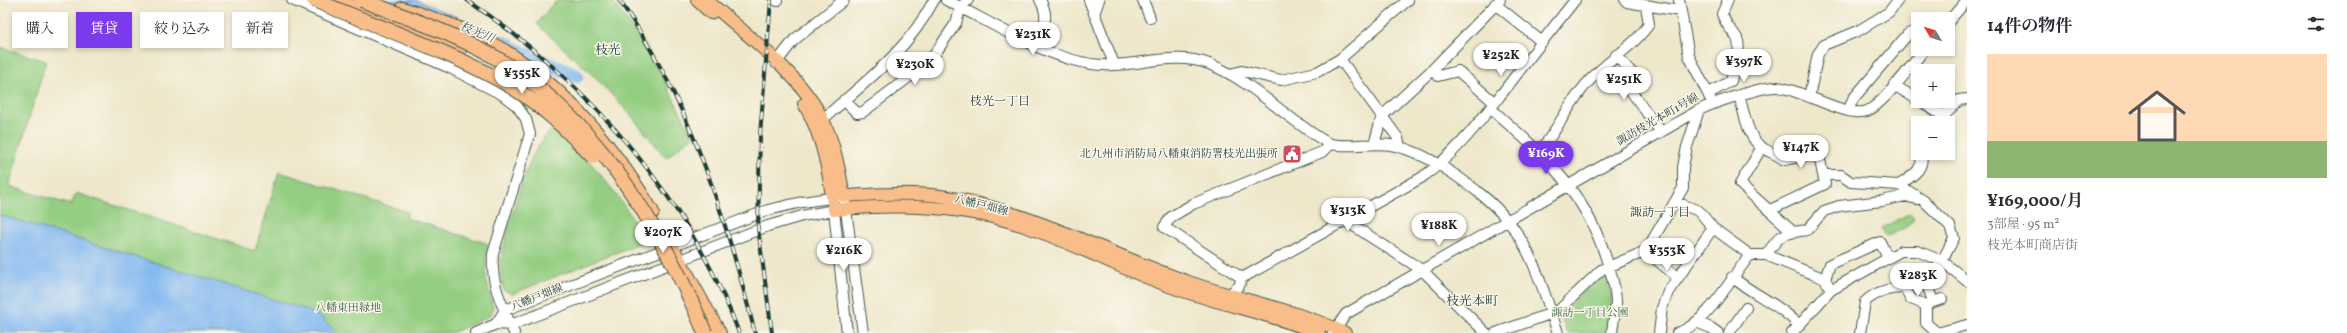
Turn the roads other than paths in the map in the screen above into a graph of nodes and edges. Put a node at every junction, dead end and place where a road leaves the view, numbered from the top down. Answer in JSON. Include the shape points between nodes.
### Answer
{"nodes":[{"id":1,"x":292,"y":0,"type":"edge"},
{"id":2,"x":314,"y":0,"type":"edge"},
{"id":3,"x":330,"y":0,"type":"edge"},
{"id":4,"x":336,"y":0,"type":"edge"},
{"id":5,"x":362,"y":0,"type":"edge"},
{"id":6,"x":373,"y":0,"type":"edge"},
{"id":7,"x":696,"y":0,"type":"edge"},
{"id":8,"x":707,"y":0,"type":"edge"},
{"id":9,"x":844,"y":0,"type":"edge"},
{"id":10,"x":934,"y":0,"type":"edge"},
{"id":11,"x":946,"y":0,"type":"edge"},
{"id":12,"x":968,"y":0,"type":"edge"},
{"id":13,"x":1040,"y":0,"type":"edge"},
{"id":14,"x":1089,"y":0,"type":"edge"},
{"id":15,"x":1099,"y":0,"type":"edge"},
{"id":16,"x":1143,"y":0,"type":"edge"},
{"id":17,"x":1408,"y":0,"type":"edge"},
{"id":18,"x":1575,"y":0,"type":"edge"},
{"id":19,"x":1625,"y":0,"type":"edge"},
{"id":20,"x":1679,"y":0,"type":"edge"},
{"id":21,"x":1728,"y":0,"type":"edge"},
{"id":22,"x":1898,"y":0,"type":"edge"},
{"id":23,"x":1967,"y":0,"type":"edge"},
{"id":24,"x":1497,"y":2,"type":"edge"},
{"id":25,"x":1646,"y":6,"type":"junction"},
{"id":26,"x":960,"y":7,"type":"junction"},
{"id":27,"x":1680,"y":11,"type":"junction"},
{"id":28,"x":323,"y":14,"type":"junction"},
{"id":29,"x":1094,"y":14,"type":"junction"},
{"id":30,"x":1955,"y":14,"type":"edge"},
{"id":31,"x":1150,"y":18,"type":"dead end"},
{"id":32,"x":1911,"y":33,"type":"edge"},
{"id":33,"x":1542,"y":42,"type":"junction"},
{"id":34,"x":1032,"y":44,"type":"junction"},
{"id":35,"x":1616,"y":54,"type":"junction"},
{"id":36,"x":1919,"y":56,"type":"edge"},
{"id":37,"x":1340,"y":59,"type":"junction"},
{"id":38,"x":776,"y":63,"type":"junction"},
{"id":39,"x":1114,"y":64,"type":"junction"},
{"id":40,"x":1432,"y":70,"type":"junction"},
{"id":41,"x":1230,"y":74,"type":"junction"},
{"id":42,"x":1894,"y":85,"type":"junction"},
{"id":43,"x":1709,"y":93,"type":"junction"},
{"id":44,"x":1911,"y":95,"type":"edge"},
{"id":45,"x":1739,"y":96,"type":"junction"},
{"id":46,"x":1809,"y":97,"type":"junction"},
{"id":47,"x":1967,"y":99,"type":"edge"},
{"id":48,"x":844,"y":100,"type":"junction"},
{"id":49,"x":1711,"y":104,"type":"junction"},
{"id":50,"x":1492,"y":106,"type":"junction"},
{"id":51,"x":1928,"y":108,"type":"edge"},
{"id":52,"x":1698,"y":110,"type":"junction"},
{"id":53,"x":1848,"y":110,"type":"junction"},
{"id":54,"x":1382,"y":116,"type":"junction"},
{"id":55,"x":1937,"y":116,"type":"edge"},
{"id":56,"x":1943,"y":116,"type":"edge"},
{"id":57,"x":822,"y":120,"type":"junction"},
{"id":58,"x":1661,"y":132,"type":"junction"},
{"id":59,"x":1330,"y":144,"type":"junction"},
{"id":60,"x":1374,"y":144,"type":"junction"},
{"id":61,"x":1400,"y":147,"type":"junction"},
{"id":62,"x":1762,"y":147,"type":"junction"},
{"id":63,"x":599,"y":150,"type":"junction"},
{"id":64,"x":1540,"y":151,"type":"junction"},
{"id":65,"x":1922,"y":160,"type":"edge"},
{"id":66,"x":1440,"y":165,"type":"junction"},
{"id":67,"x":1823,"y":175,"type":"junction"},
{"id":68,"x":626,"y":182,"type":"junction"},
{"id":69,"x":1899,"y":185,"type":"junction"},
{"id":70,"x":1569,"y":186,"type":"junction"},
{"id":71,"x":844,"y":196,"type":"junction"},
{"id":72,"x":832,"y":197,"type":"junction"},
{"id":73,"x":1924,"y":201,"type":"junction"},
{"id":74,"x":1676,"y":202,"type":"junction"},
{"id":75,"x":846,"y":209,"type":"junction"},
{"id":76,"x":834,"y":210,"type":"junction"},
{"id":77,"x":1770,"y":210,"type":"junction"},
{"id":78,"x":1508,"y":220,"type":"junction"},
{"id":79,"x":1346,"y":221,"type":"junction"},
{"id":80,"x":1713,"y":228,"type":"junction"},
{"id":81,"x":1792,"y":231,"type":"junction"},
{"id":82,"x":667,"y":248,"type":"junction"},
{"id":83,"x":1646,"y":251,"type":"junction"},
{"id":84,"x":1750,"y":255,"type":"junction"},
{"id":85,"x":1766,"y":255,"type":"junction"},
{"id":86,"x":1888,"y":258,"type":"junction"},
{"id":87,"x":674,"y":261,"type":"junction"},
{"id":88,"x":1942,"y":261,"type":"junction"},
{"id":89,"x":1609,"y":266,"type":"junction"},
{"id":90,"x":1422,"y":270,"type":"junction"},
{"id":91,"x":1677,"y":277,"type":"junction"},
{"id":92,"x":1732,"y":277,"type":"junction"},
{"id":93,"x":1242,"y":278,"type":"junction"},
{"id":94,"x":1824,"y":279,"type":"junction"},
{"id":95,"x":1967,"y":281,"type":"edge"},
{"id":96,"x":1831,"y":290,"type":"junction"},
{"id":97,"x":1228,"y":295,"type":"junction"},
{"id":98,"x":1934,"y":302,"type":"junction"},
{"id":99,"x":1746,"y":308,"type":"dead end"},
{"id":100,"x":505,"y":310,"type":"junction"},
{"id":101,"x":1552,"y":314,"type":"junction"},
{"id":102,"x":1696,"y":322,"type":"junction"},
{"id":103,"x":496,"y":324,"type":"junction"},
{"id":104,"x":1967,"y":324,"type":"edge"},
{"id":105,"x":1799,"y":325,"type":"junction"},
{"id":106,"x":513,"y":329,"type":"edge"},
{"id":107,"x":1338,"y":332,"type":"edge"},
{"id":108,"x":476,"y":333,"type":"edge"},
{"id":109,"x":706,"y":333,"type":"edge"},
{"id":110,"x":719,"y":333,"type":"edge"},
{"id":111,"x":847,"y":333,"type":"edge"},
{"id":112,"x":863,"y":333,"type":"edge"},
{"id":113,"x":1319,"y":333,"type":"edge"},
{"id":114,"x":1486,"y":333,"type":"edge"},
{"id":115,"x":1496,"y":333,"type":"edge"},
{"id":116,"x":1558,"y":333,"type":"edge"},
{"id":117,"x":1612,"y":333,"type":"edge"},
{"id":118,"x":1659,"y":333,"type":"edge"},
{"id":119,"x":1678,"y":333,"type":"edge"},
{"id":120,"x":1718,"y":333,"type":"edge"},
{"id":121,"x":1729,"y":333,"type":"edge"},
{"id":122,"x":1792,"y":333,"type":"edge"},
{"id":123,"x":1860,"y":333,"type":"edge"},
{"id":124,"x":1937,"y":333,"type":"edge"}],
"edges":[{"from":1,"to":28,"type":"street"},
{"from":2,"to":68,"type":"highway","bridge":true,"via":[[455,58],[513,88],[561,124]]},
{"from":3,"to":28,"type":"street"},
{"from":4,"to":63,"type":"highway","bridge":true,"via":[[459,50],[515,78],[557,109]]},
{"from":5,"to":63,"type":"highway","bridge":true,"via":[[463,41],[503,62],[556,104]]},
{"from":6,"to":68,"type":"highway","via":[[441,22],[517,59],[565,98],[586,121]]},
{"from":7,"to":72,"type":"main road","via":[[790,86],[802,101],[820,138]]},
{"from":8,"to":38,"type":"main road"},
{"from":9,"to":38,"type":"street","via":[[794,40]]},
{"from":10,"to":48,"type":"street","via":[[923,21],[880,71]]},
{"from":11,"to":26,"type":"street"},
{"from":12,"to":26,"type":"street"},
{"from":13,"to":34,"type":"street","via":[[1047,15],[1044,26]]},
{"from":14,"to":29,"type":"street"},
{"from":15,"to":29,"type":"street"},
{"from":16,"to":31,"type":"street"},
{"from":17,"to":37,"type":"street"},
{"from":18,"to":33,"type":"street"},
{"from":19,"to":25,"type":"street"},
{"from":20,"to":27,"type":"street"},
{"from":21,"to":43,"type":"street","via":[[1722,14],[1727,28],[1736,35],[1741,45],[1731,80]]},
{"from":22,"to":46,"type":"street","via":[[1889,12],[1858,31],[1824,45],[1818,54]]},
{"from":23,"to":30,"type":"street"},
{"from":24,"to":33,"type":"street"},
{"from":24,"to":40,"type":"street"},
{"from":25,"to":27,"type":"street"},
{"from":25,"to":35,"type":"street","via":[[1649,24],[1641,37]]},
{"from":26,"to":34,"type":"street"},
{"from":26,"to":48,"type":"street","via":[[956,23],[930,61],[863,112],[857,113]]},
{"from":27,"to":43,"type":"street","via":[[1689,56]]},
{"from":28,"to":100,"type":"street","via":[[450,68],[503,95],[518,106],[526,119],[530,134],[493,254],[494,287]]},
{"from":29,"to":39,"type":"street"},
{"from":32,"to":53,"type":"street","via":[[1853,99]]},
{"from":33,"to":50,"type":"street"},
{"from":34,"to":39,"type":"street","via":[[1076,60],[1102,65]]},
{"from":35,"to":58,"type":"street","via":[[1633,74],[1628,87]]},
{"from":35,"to":64,"type":"street","via":[[1573,100],[1554,134]]},
{"from":36,"to":42,"type":"street","name":"諏訪枝光本町1号線"},
{"from":37,"to":41,"type":"street","via":[[1307,76],[1281,80],[1242,71]]},
{"from":37,"to":54,"type":"street"},
{"from":38,"to":57,"type":"main road","via":[[802,88]]},
{"from":39,"to":41,"type":"street","via":[[1188,58],[1210,64]]},
{"from":40,"to":50,"type":"street","via":[[1438,76],[1458,71]]},
{"from":40,"to":54,"type":"street"},
{"from":41,"to":59,"type":"street"},
{"from":42,"to":44,"type":"street"},
{"from":42,"to":53,"type":"street","name":"諏訪枝光本町1号線","via":[[1878,106],[1866,112]]},
{"from":43,"to":49,"type":"street"},
{"from":45,"to":46,"type":"street","name":"諏訪枝光本町1号線","via":[[1775,87]]},
{"from":45,"to":49,"type":"street","name":"諏訪枝光本町1号線"},
{"from":45,"to":62,"type":"street","via":[[1755,140]]},
{"from":46,"to":53,"type":"street","name":"諏訪枝光本町1号線"},
{"from":47,"to":56,"type":"street","via":[[1960,100]]},
{"from":48,"to":57,"type":"street"},
{"from":49,"to":52,"type":"street","name":"諏訪枝光本町1号線"},
{"from":50,"to":64,"type":"street"},
{"from":50,"to":66,"type":"street","via":[[1458,148]]},
{"from":51,"to":55,"type":"street"},
{"from":52,"to":58,"type":"street","name":"諏訪枝光本町1号線"},
{"from":52,"to":74,"type":"street","via":[[1686,147],[1683,188]]},
{"from":54,"to":60,"type":"street"},
{"from":54,"to":61,"type":"street","via":[[1398,138]]},
{"from":57,"to":71,"type":"main road","via":[[833,146]]},
{"from":58,"to":70,"type":"street","name":"諏訪枝光本町1号線"},
{"from":59,"to":60,"type":"street"},
{"from":59,"to":93,"type":"street","via":[[1322,152],[1193,204],[1171,217],[1164,227]]},
{"from":60,"to":61,"type":"street"},
{"from":61,"to":66,"type":"street"},
{"from":62,"to":67,"type":"street","via":[[1784,160],[1819,155]]},
{"from":62,"to":77,"type":"street","via":[[1740,184]]},
{"from":63,"to":109,"type":"highway","bridge":true,"via":[[654,226]]},
{"from":64,"to":70,"type":"street"},
{"from":65,"to":69,"type":"street","via":[[1918,172]]},
{"from":66,"to":78,"type":"street","via":[[1473,188]]},
{"from":66,"to":79,"type":"street"},
{"from":67,"to":69,"type":"street","via":[[1841,175],[1852,182]]},
{"from":67,"to":77,"type":"street","via":[[1825,184]]},
{"from":68,"to":82,"type":"highway","via":[[636,206]]},
{"from":69,"to":73,"type":"street"},
{"from":70,"to":78,"type":"street","name":"諏訪枝光本町1号線"},
{"from":70,"to":89,"type":"street","via":[[1599,234]]},
{"from":71,"to":72,"type":"street","name":"八幡戸畑線"},
{"from":71,"to":75,"type":"street"},
{"from":71,"to":97,"type":"main road","name":"八幡戸畑線","via":[[930,196],[994,208],[1037,221],[1158,271]]},
{"from":72,"to":76,"type":"main road"},
{"from":72,"to":82,"type":"street","name":"八幡戸畑線","via":[[768,210]]},
{"from":73,"to":81,"type":"street","via":[[1904,196],[1839,206],[1824,211],[1807,230]]},
{"from":73,"to":88,"type":"street","via":[[1950,226],[1954,238]]},
{"from":74,"to":80,"type":"street","via":[[1699,211]]},
{"from":74,"to":83,"type":"street"},
{"from":75,"to":76,"type":"main road","name":"八幡戸畑線"},
{"from":75,"to":112,"type":"street"},
{"from":75,"to":113,"type":"main road","name":"八幡戸畑線","via":[[905,206],[992,216],[1043,233],[1170,287]]},
{"from":76,"to":87,"type":"street","name":"八幡戸畑線","via":[[779,222]]},
{"from":76,"to":111,"type":"street"},
{"from":77,"to":81,"type":"street"},
{"from":78,"to":90,"type":"street","name":"諏訪枝光本町1号線"},
{"from":78,"to":101,"type":"street","via":[[1531,261]]},
{"from":79,"to":90,"type":"street"},
{"from":79,"to":93,"type":"street"},
{"from":80,"to":84,"type":"street"},
{"from":80,"to":91,"type":"street"},
{"from":81,"to":85,"type":"street","via":[[1779,236]]},
{"from":82,"to":87,"type":"highway"},
{"from":82,"to":100,"type":"street","name":"八幡戸畑線"},
{"from":83,"to":89,"type":"street"},
{"from":83,"to":91,"type":"street"},
{"from":84,"to":85,"type":"street"},
{"from":84,"to":92,"type":"street"},
{"from":85,"to":94,"type":"street"},
{"from":86,"to":88,"type":"street","via":[[1901,251],[1911,250]]},
{"from":86,"to":94,"type":"street","via":[[1880,242],[1830,264]]},
{"from":86,"to":96,"type":"street"},
{"from":87,"to":106,"type":"street","name":"八幡戸畑線"},
{"from":87,"to":109,"type":"highway"},
{"from":87,"to":110,"type":"highway"},
{"from":88,"to":95,"type":"street"},
{"from":88,"to":98,"type":"street","via":[[1926,281]]},
{"from":89,"to":101,"type":"street"},
{"from":89,"to":117,"type":"street","via":[[1616,302]]},
{"from":90,"to":107,"type":"street","name":"諏訪枝光本町1号線","via":[[1346,314]]},
{"from":90,"to":114,"type":"street"},
{"from":91,"to":118,"type":"street","via":[[1662,308]]},
{"from":92,"to":102,"type":"street","via":[[1710,308]]},
{"from":92,"to":105,"type":"street","via":[[1750,292],[1785,311]]},
{"from":93,"to":97,"type":"street","via":[[1239,286]]},
{"from":94,"to":96,"type":"street"},
{"from":96,"to":105,"type":"street"},
{"from":97,"to":107,"type":"main road","name":"八幡戸畑線"},
{"from":98,"to":123,"type":"street","via":[[1911,299],[1905,288],[1892,288],[1880,292],[1865,302]]},
{"from":98,"to":124,"type":"street","via":[[1926,323]]},
{"from":99,"to":121,"type":"street"},
{"from":100,"to":103,"type":"street","name":"八幡戸畑線"},
{"from":100,"to":106,"type":"street"},
{"from":101,"to":115,"type":"street"},
{"from":101,"to":116,"type":"street"},
{"from":102,"to":119,"type":"street"},
{"from":102,"to":120,"type":"street"},
{"from":103,"to":106,"type":"street","name":"八幡戸畑線"},
{"from":103,"to":108,"type":"street"},
{"from":104,"to":124,"type":"street"},
{"from":105,"to":122,"type":"street"}]}
